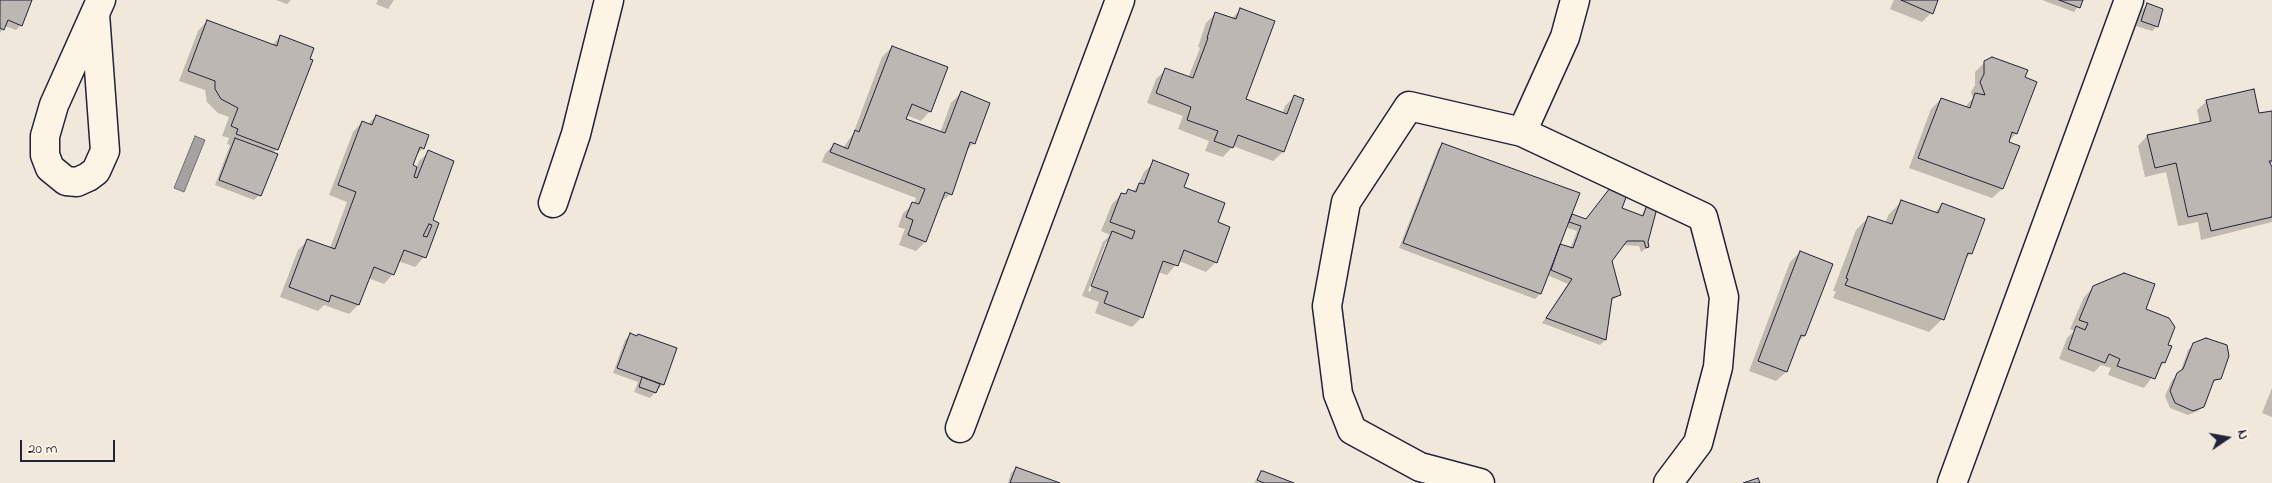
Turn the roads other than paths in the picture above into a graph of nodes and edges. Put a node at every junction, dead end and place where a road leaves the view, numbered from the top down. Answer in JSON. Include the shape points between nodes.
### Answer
{"nodes":[{"id":1,"x":609,"y":0,"type":"edge"},
{"id":2,"x":1120,"y":0,"type":"edge"},
{"id":3,"x":1575,"y":0,"type":"edge"},
{"id":4,"x":2129,"y":0,"type":"edge"},
{"id":5,"x":98,"y":7,"type":"edge"},
{"id":6,"x":1522,"y":132,"type":"junction"},
{"id":7,"x":553,"y":202,"type":"dead end"},
{"id":8,"x":960,"y":428,"type":"dead end"},
{"id":9,"x":1480,"y":483,"type":"edge"},
{"id":10,"x":1668,"y":483,"type":"edge"},
{"id":11,"x":1952,"y":483,"type":"edge"}],
"edges":[{"from":1,"to":7,"type":"street","via":[[576,134]]},
{"from":2,"to":8,"type":"street"},
{"from":3,"to":6,"type":"street","via":[[1565,37]]},
{"from":4,"to":11,"type":"street"},
{"from":5,"to":5,"type":"street","via":[[105,151],[96,171],[77,182],[66,182],[50,168],[45,155],[45,136],[54,104]]},
{"from":6,"to":9,"type":"street","via":[[1410,106],[1346,202],[1328,306],[1338,394],[1352,430],[1420,467]]},
{"from":6,"to":10,"type":"street","via":[[1703,218],[1724,296],[1718,367],[1698,443]]}]}
